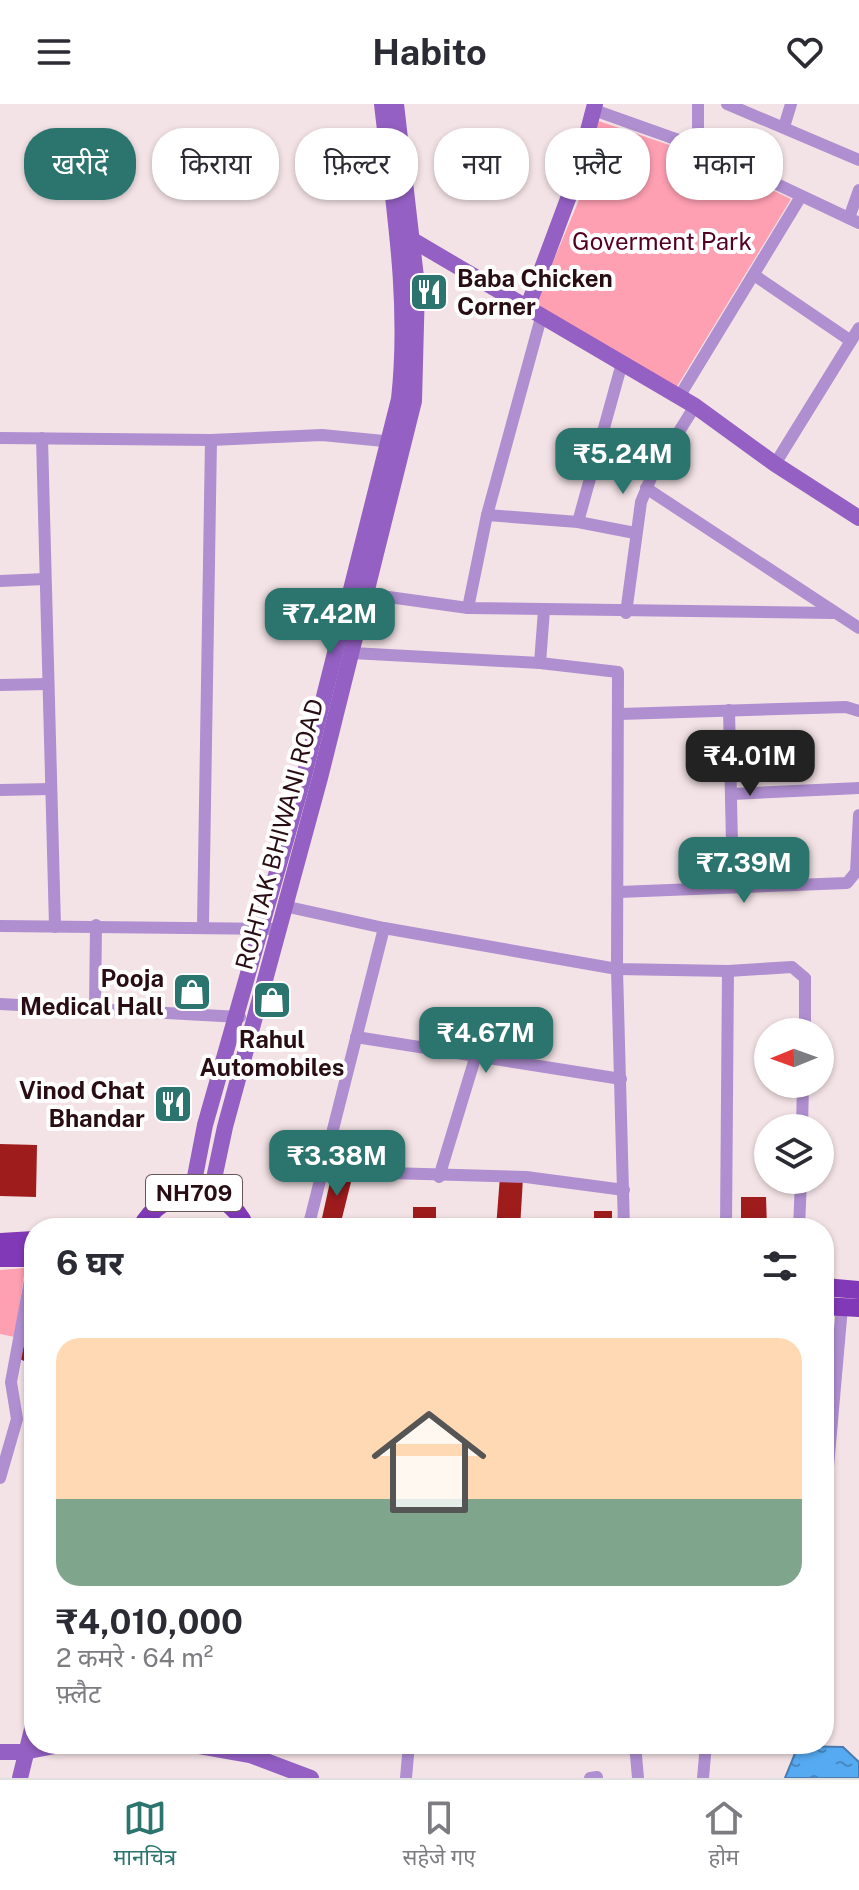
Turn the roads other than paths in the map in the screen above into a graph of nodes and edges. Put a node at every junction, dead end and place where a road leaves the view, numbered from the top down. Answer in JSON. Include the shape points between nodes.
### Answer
{"nodes":[{"id":1,"x":382,"y":104,"type":"edge"},
{"id":2,"x":396,"y":104,"type":"edge"},
{"id":3,"x":698,"y":104,"type":"edge"},
{"id":4,"x":727,"y":104,"type":"edge"},
{"id":5,"x":791,"y":104,"type":"edge"},
{"id":6,"x":594,"y":107,"type":"edge"},
{"id":7,"x":784,"y":127,"type":"junction"},
{"id":8,"x":698,"y":128,"type":"edge"},
{"id":9,"x":666,"y":135,"type":"edge"},
{"id":10,"x":859,"y":160,"type":"edge"},
{"id":11,"x":783,"y":190,"type":"edge"},
{"id":12,"x":859,"y":190,"type":"edge"},
{"id":13,"x":800,"y":198,"type":"junction"},
{"id":14,"x":854,"y":220,"type":"edge"},
{"id":15,"x":406,"y":238,"type":"junction"},
{"id":16,"x":754,"y":275,"type":"junction"},
{"id":17,"x":535,"y":310,"type":"junction"},
{"id":18,"x":859,"y":328,"type":"edge"},
{"id":19,"x":851,"y":341,"type":"junction"},
{"id":20,"x":622,"y":363,"type":"junction"},
{"id":21,"x":679,"y":397,"type":"junction"},
{"id":22,"x":695,"y":406,"type":"junction"},
{"id":23,"x":0,"y":438,"type":"edge"},
{"id":24,"x":42,"y":438,"type":"junction"},
{"id":25,"x":211,"y":440,"type":"junction"},
{"id":26,"x":397,"y":443,"type":"junction"},
{"id":27,"x":775,"y":464,"type":"junction"},
{"id":28,"x":646,"y":488,"type":"junction"},
{"id":29,"x":857,"y":512,"type":"edge"},
{"id":30,"x":487,"y":515,"type":"junction"},
{"id":31,"x":578,"y":522,"type":"junction"},
{"id":32,"x":635,"y":533,"type":"junction"},
{"id":33,"x":45,"y":579,"type":"junction"},
{"id":34,"x":0,"y":581,"type":"edge"},
{"id":35,"x":367,"y":594,"type":"junction"},
{"id":36,"x":468,"y":608,"type":"junction"},
{"id":37,"x":544,"y":610,"type":"junction"},
{"id":38,"x":626,"y":613,"type":"junction"},
{"id":39,"x":833,"y":613,"type":"junction"},
{"id":40,"x":859,"y":628,"type":"edge"},
{"id":41,"x":352,"y":653,"type":"junction"},
{"id":42,"x":540,"y":663,"type":"junction"},
{"id":43,"x":47,"y":684,"type":"junction"},
{"id":44,"x":0,"y":685,"type":"edge"},
{"id":45,"x":729,"y":710,"type":"junction"},
{"id":46,"x":859,"y":711,"type":"edge"},
{"id":47,"x":620,"y":714,"type":"junction"},
{"id":48,"x":859,"y":788,"type":"edge"},
{"id":49,"x":51,"y":789,"type":"junction"},
{"id":50,"x":0,"y":790,"type":"edge"},
{"id":51,"x":732,"y":794,"type":"junction"},
{"id":52,"x":859,"y":815,"type":"edge"},
{"id":53,"x":733,"y":887,"type":"junction"},
{"id":54,"x":619,"y":892,"type":"junction"},
{"id":55,"x":284,"y":906,"type":"junction"},
{"id":56,"x":96,"y":925,"type":"junction"},
{"id":57,"x":203,"y":925,"type":"junction"},
{"id":58,"x":0,"y":926,"type":"edge"},
{"id":59,"x":55,"y":927,"type":"junction"},
{"id":60,"x":270,"y":928,"type":"junction"},
{"id":61,"x":384,"y":928,"type":"junction"},
{"id":62,"x":617,"y":969,"type":"junction"},
{"id":63,"x":728,"y":971,"type":"junction"},
{"id":64,"x":0,"y":1004,"type":"edge"},
{"id":65,"x":95,"y":1008,"type":"junction"},
{"id":66,"x":237,"y":1017,"type":"junction"},
{"id":67,"x":255,"y":1018,"type":"junction"},
{"id":68,"x":805,"y":1018,"type":"edge"},
{"id":69,"x":356,"y":1037,"type":"junction"},
{"id":70,"x":476,"y":1055,"type":"junction"},
{"id":71,"x":621,"y":1079,"type":"junction"},
{"id":72,"x":320,"y":1171,"type":"junction"},
{"id":73,"x":439,"y":1177,"type":"junction"},
{"id":74,"x":624,"y":1190,"type":"junction"},
{"id":75,"x":192,"y":1192,"type":"junction"},
{"id":76,"x":800,"y":1194,"type":"edge"},
{"id":77,"x":215,"y":1197,"type":"junction"},
{"id":78,"x":147,"y":1218,"type":"edge"},
{"id":79,"x":241,"y":1218,"type":"edge"},
{"id":80,"x":310,"y":1218,"type":"edge"},
{"id":81,"x":624,"y":1218,"type":"edge"},
{"id":82,"x":726,"y":1218,"type":"edge"},
{"id":83,"x":799,"y":1218,"type":"edge"},
{"id":84,"x":24,"y":1241,"type":"edge"},
{"id":85,"x":0,"y":1242,"type":"edge"},
{"id":86,"x":0,"y":1258,"type":"edge"},
{"id":87,"x":24,"y":1258,"type":"edge"},
{"id":88,"x":834,"y":1288,"type":"edge"},
{"id":89,"x":859,"y":1290,"type":"edge"},
{"id":90,"x":842,"y":1307,"type":"edge"},
{"id":91,"x":24,"y":1312,"type":"edge"},
{"id":92,"x":834,"y":1367,"type":"edge"},
{"id":93,"x":0,"y":1478,"type":"edge"},
{"id":94,"x":0,"y":1752,"type":"edge"},
{"id":95,"x":24,"y":1752,"type":"joint"},
{"id":96,"x":244,"y":1754,"type":"edge"},
{"id":97,"x":408,"y":1754,"type":"edge"},
{"id":98,"x":636,"y":1754,"type":"edge"},
{"id":99,"x":705,"y":1754,"type":"edge"},
{"id":100,"x":597,"y":1777,"type":"edge"},
{"id":101,"x":20,"y":1778,"type":"edge"},
{"id":102,"x":311,"y":1778,"type":"edge"},
{"id":103,"x":406,"y":1778,"type":"edge"},
{"id":104,"x":590,"y":1778,"type":"edge"},
{"id":105,"x":638,"y":1778,"type":"edge"},
{"id":106,"x":703,"y":1778,"type":"edge"}],
"edges":[{"from":1,"to":15,"type":"main road"},
{"from":2,"to":15,"type":"main road"},
{"from":3,"to":8,"type":"street"},
{"from":4,"to":7,"type":"street"},
{"from":5,"to":7,"type":"street"},
{"from":6,"to":9,"type":"street"},
{"from":6,"to":17,"type":"main road"},
{"from":7,"to":10,"type":"street"},
{"from":11,"to":13,"type":"street"},
{"from":12,"to":14,"type":"street"},
{"from":13,"to":14,"type":"street"},
{"from":13,"to":16,"type":"street"},
{"from":15,"to":17,"type":"main road"},
{"from":15,"to":26,"type":"main road"},
{"from":16,"to":19,"type":"street"},
{"from":16,"to":21,"type":"street"},
{"from":17,"to":20,"type":"main road"},
{"from":17,"to":30,"type":"street"},
{"from":18,"to":19,"type":"street"},
{"from":19,"to":27,"type":"street"},
{"from":20,"to":21,"type":"main road"},
{"from":20,"to":31,"type":"street"},
{"from":21,"to":22,"type":"main road"},
{"from":22,"to":27,"type":"main road"},
{"from":22,"to":28,"type":"street"},
{"from":23,"to":24,"type":"street"},
{"from":24,"to":25,"type":"street"},
{"from":24,"to":33,"type":"street"},
{"from":25,"to":26,"type":"street","via":[[322,435]]},
{"from":25,"to":57,"type":"street"},
{"from":26,"to":35,"type":"main road","name":"ROHTAK BHIWANI ROAD"},
{"from":26,"to":60,"type":"main road"},
{"from":27,"to":29,"type":"main road"},
{"from":28,"to":32,"type":"street"},
{"from":28,"to":39,"type":"street","via":[[778,571]]},
{"from":30,"to":31,"type":"street"},
{"from":30,"to":36,"type":"street"},
{"from":31,"to":32,"type":"street"},
{"from":32,"to":38,"type":"street"},
{"from":33,"to":34,"type":"street"},
{"from":33,"to":43,"type":"street"},
{"from":35,"to":36,"type":"street"},
{"from":35,"to":41,"type":"main road","name":"ROHTAK BHIWANI ROAD"},
{"from":36,"to":37,"type":"street"},
{"from":37,"to":38,"type":"street"},
{"from":37,"to":42,"type":"street"},
{"from":38,"to":39,"type":"street"},
{"from":39,"to":40,"type":"street"},
{"from":41,"to":42,"type":"street"},
{"from":41,"to":55,"type":"main road","name":"ROHTAK BHIWANI ROAD"},
{"from":42,"to":47,"type":"street","via":[[617,670]]},
{"from":43,"to":44,"type":"street"},
{"from":43,"to":49,"type":"street"},
{"from":45,"to":46,"type":"street"},
{"from":45,"to":47,"type":"street"},
{"from":45,"to":51,"type":"street"},
{"from":47,"to":54,"type":"street"},
{"from":48,"to":51,"type":"street"},
{"from":49,"to":50,"type":"street"},
{"from":49,"to":59,"type":"street"},
{"from":51,"to":53,"type":"street"},
{"from":52,"to":53,"type":"street","via":[[851,881]]},
{"from":53,"to":54,"type":"street"},
{"from":54,"to":62,"type":"street"},
{"from":55,"to":60,"type":"main road","name":"ROHTAK BHIWANI ROAD"},
{"from":55,"to":61,"type":"street"},
{"from":56,"to":57,"type":"street"},
{"from":56,"to":59,"type":"street"},
{"from":56,"to":65,"type":"street"},
{"from":57,"to":60,"type":"street"},
{"from":58,"to":59,"type":"street"},
{"from":60,"to":66,"type":"main road"},
{"from":60,"to":67,"type":"main road","name":"ROHTAK BHIWANI ROAD"},
{"from":61,"to":62,"type":"street"},
{"from":61,"to":69,"type":"street"},
{"from":62,"to":63,"type":"street"},
{"from":62,"to":71,"type":"street"},
{"from":63,"to":68,"type":"street","via":[[785,966],[799,970],[806,988]]},
{"from":63,"to":82,"type":"street"},
{"from":64,"to":65,"type":"street"},
{"from":65,"to":66,"type":"street"},
{"from":66,"to":67,"type":"street"},
{"from":66,"to":75,"type":"main road","via":[[205,1125]]},
{"from":67,"to":77,"type":"main road","name":"ROHTAK BHIWANI ROAD","via":[[218,1156]]},
{"from":69,"to":70,"type":"street"},
{"from":69,"to":72,"type":"street"},
{"from":70,"to":71,"type":"street"},
{"from":70,"to":73,"type":"street"},
{"from":71,"to":74,"type":"street"},
{"from":72,"to":73,"type":"street"},
{"from":72,"to":80,"type":"street"},
{"from":73,"to":74,"type":"street","via":[[526,1177]]},
{"from":74,"to":81,"type":"street"},
{"from":75,"to":77,"type":"main road","number":"NH709"},
{"from":75,"to":78,"type":"main road","number":"NH709","via":[[163,1202]]},
{"from":76,"to":83,"type":"street"},
{"from":77,"to":79,"type":"main road","number":"NH709"},
{"from":84,"to":85,"type":"main road"},
{"from":86,"to":87,"type":"main road"},
{"from":88,"to":89,"type":"main road"},
{"from":90,"to":92,"type":"street"},
{"from":91,"to":93,"type":"street","via":[[11,1382],[17,1419]]},
{"from":94,"to":95,"type":"main road"},
{"from":95,"to":101,"type":"main road"},
{"from":96,"to":102,"type":"main road"},
{"from":97,"to":103,"type":"street"},
{"from":98,"to":105,"type":"street"},
{"from":99,"to":106,"type":"street"},
{"from":100,"to":104,"type":"street"}]}
